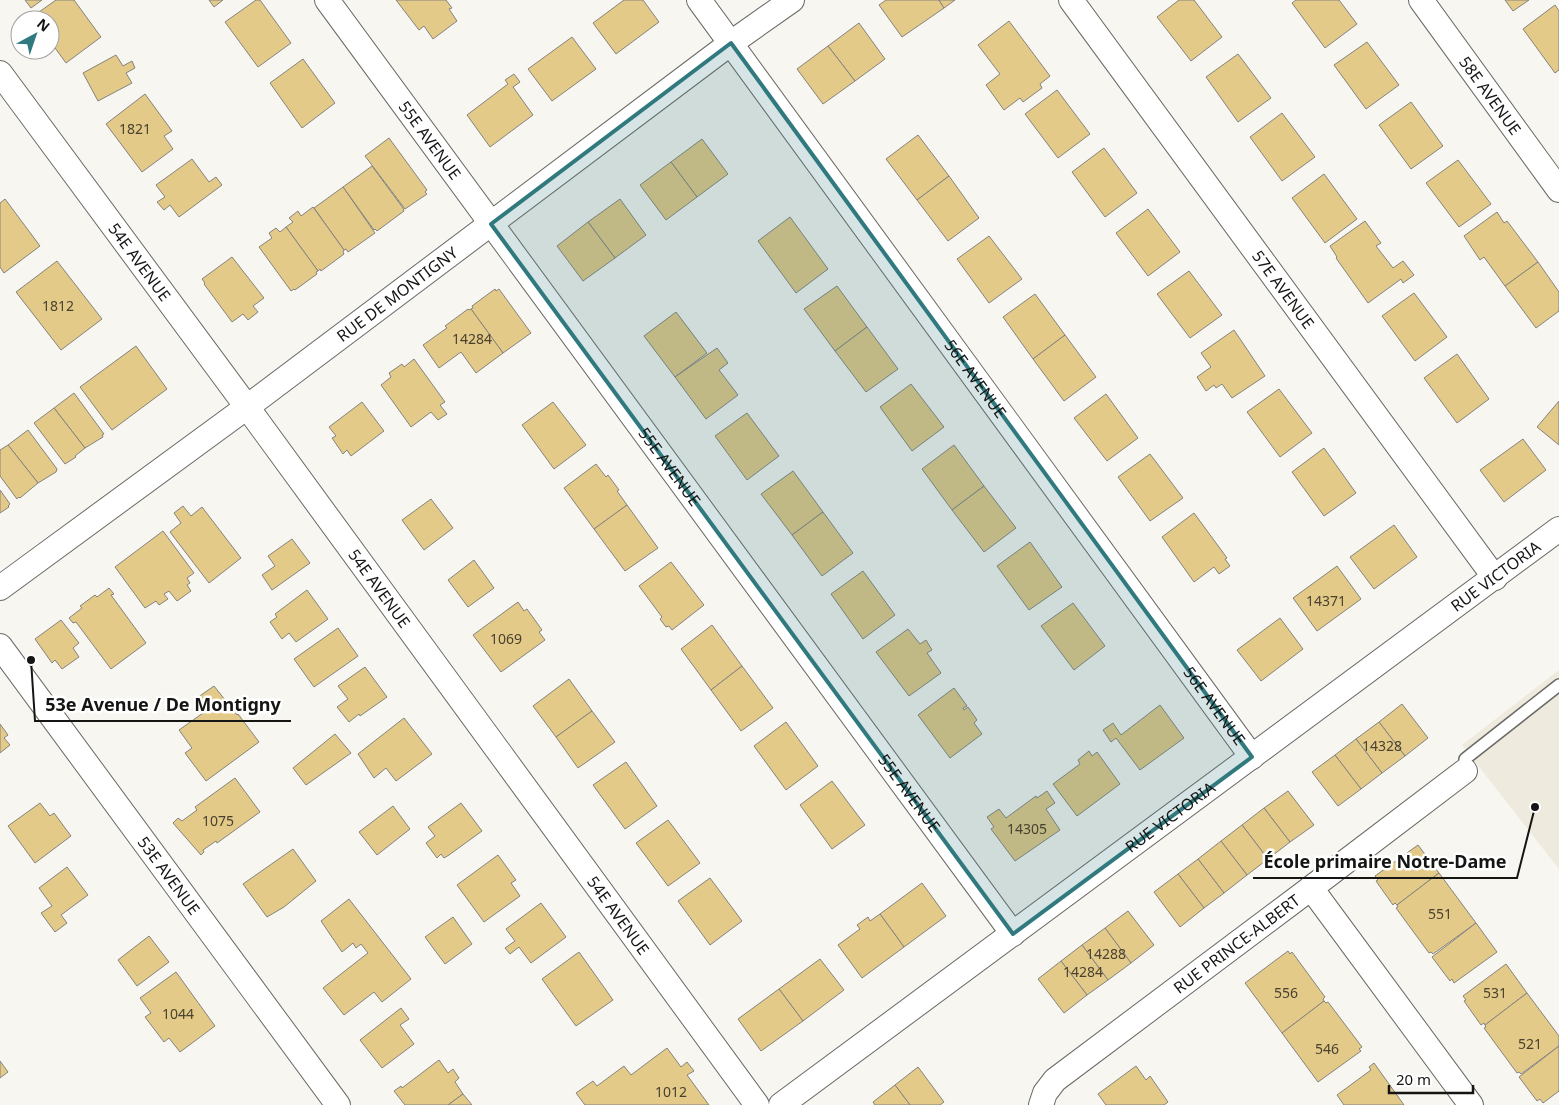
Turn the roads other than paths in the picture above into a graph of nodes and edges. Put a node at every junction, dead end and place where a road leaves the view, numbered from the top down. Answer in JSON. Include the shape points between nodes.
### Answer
{"nodes":[{"id":1,"x":326,"y":0,"type":"edge"},
{"id":2,"x":699,"y":0,"type":"edge"},
{"id":3,"x":792,"y":0,"type":"edge"},
{"id":4,"x":1071,"y":0,"type":"edge"},
{"id":5,"x":1421,"y":0,"type":"edge"},
{"id":6,"x":731,"y":43,"type":"junction"},
{"id":7,"x":0,"y":73,"type":"edge"},
{"id":8,"x":1559,"y":190,"type":"edge"},
{"id":9,"x":491,"y":224,"type":"junction"},
{"id":10,"x":247,"y":406,"type":"junction"},
{"id":11,"x":1559,"y":529,"type":"edge"},
{"id":12,"x":1495,"y":578,"type":"junction"},
{"id":13,"x":0,"y":588,"type":"edge"},
{"id":14,"x":0,"y":646,"type":"edge"},
{"id":15,"x":1559,"y":685,"type":"edge"},
{"id":16,"x":1252,"y":757,"type":"junction"},
{"id":17,"x":1465,"y":770,"type":"joint"},
{"id":18,"x":1311,"y":888,"type":"junction"},
{"id":19,"x":1012,"y":934,"type":"junction"},
{"id":20,"x":338,"y":1105,"type":"edge"},
{"id":21,"x":756,"y":1105,"type":"edge"},
{"id":22,"x":781,"y":1105,"type":"edge"},
{"id":23,"x":1041,"y":1105,"type":"edge"},
{"id":24,"x":1471,"y":1105,"type":"edge"}],
"edges":[{"from":1,"to":9,"type":"street","name":"55E AVENUE"},
{"from":2,"to":6,"type":"street","name":"56E AVENUE"},
{"from":3,"to":6,"type":"street","name":"RUE DE MONTIGNY"},
{"from":4,"to":12,"type":"street","name":"57E AVENUE"},
{"from":5,"to":8,"type":"street","name":"58E AVENUE"},
{"from":6,"to":9,"type":"street","name":"RUE DE MONTIGNY"},
{"from":6,"to":16,"type":"street","name":"56E AVENUE"},
{"from":7,"to":10,"type":"street","name":"54E AVENUE"},
{"from":9,"to":10,"type":"street","name":"RUE DE MONTIGNY"},
{"from":9,"to":19,"type":"street","name":"55E AVENUE"},
{"from":10,"to":13,"type":"street","name":"RUE DE MONTIGNY"},
{"from":10,"to":21,"type":"street","name":"54E AVENUE"},
{"from":11,"to":12,"type":"street","name":"RUE VICTORIA"},
{"from":12,"to":16,"type":"street","name":"RUE VICTORIA"},
{"from":14,"to":20,"type":"street","name":"53E AVENUE"},
{"from":15,"to":17,"type":"lane","via":[[1465,759]]},
{"from":16,"to":19,"type":"street","name":"RUE VICTORIA"},
{"from":17,"to":18,"type":"street","name":"RUE PRINCE-ALBERT"},
{"from":18,"to":23,"type":"street","name":"RUE PRINCE-ALBERT","via":[[1055,1080]]},
{"from":18,"to":24,"type":"street"},
{"from":19,"to":22,"type":"street","name":"RUE VICTORIA"}]}
